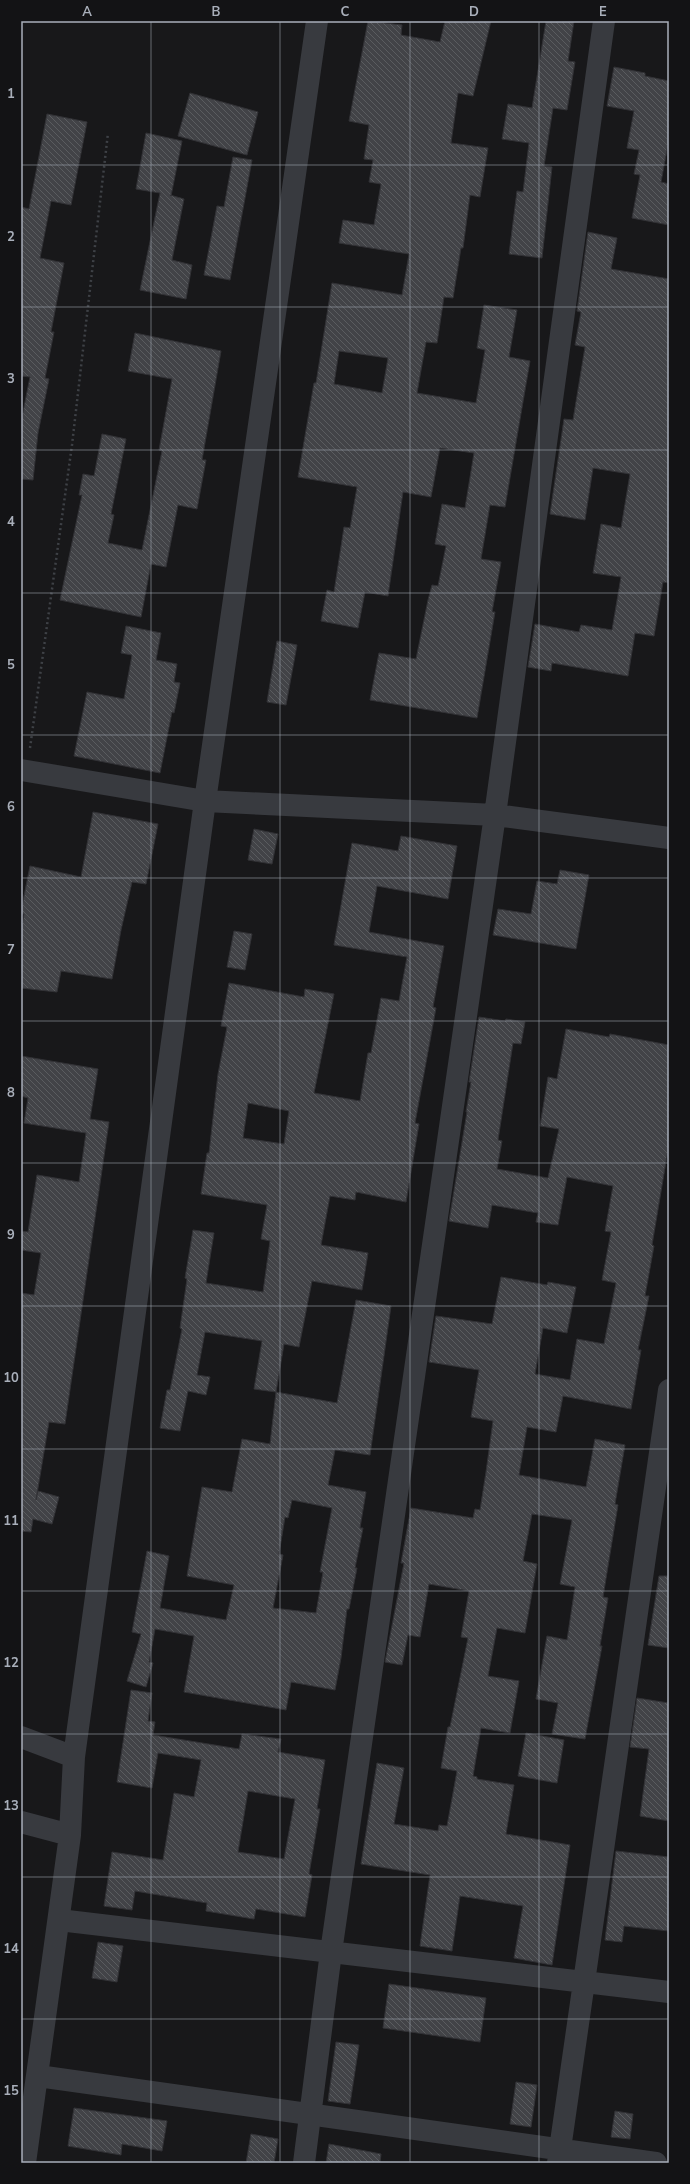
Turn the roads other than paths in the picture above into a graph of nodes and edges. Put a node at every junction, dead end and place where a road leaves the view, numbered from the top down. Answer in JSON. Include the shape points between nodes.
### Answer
{"nodes":[{"id":1,"x":317,"y":21,"type":"edge"},
{"id":2,"x":604,"y":21,"type":"edge"},
{"id":3,"x":24,"y":770,"type":"edge"},
{"id":4,"x":204,"y":801,"type":"junction"},
{"id":5,"x":495,"y":815,"type":"junction"},
{"id":6,"x":669,"y":838,"type":"edge"},
{"id":7,"x":669,"y":1390,"type":"edge"},
{"id":8,"x":21,"y":1737,"type":"edge"},
{"id":9,"x":74,"y":1757,"type":"junction"},
{"id":10,"x":21,"y":1822,"type":"edge"},
{"id":11,"x":70,"y":1835,"type":"junction"},
{"id":12,"x":58,"y":1920,"type":"junction"},
{"id":13,"x":331,"y":1952,"type":"junction"},
{"id":14,"x":585,"y":1982,"type":"junction"},
{"id":15,"x":669,"y":1992,"type":"edge"},
{"id":16,"x":38,"y":2076,"type":"junction"},
{"id":17,"x":311,"y":2114,"type":"junction"},
{"id":18,"x":559,"y":2156,"type":"edge"},
{"id":19,"x":26,"y":2163,"type":"edge"},
{"id":20,"x":304,"y":2163,"type":"edge"},
{"id":21,"x":656,"y":2163,"type":"edge"}],
"edges":[{"from":1,"to":4,"type":"street"},
{"from":2,"to":5,"type":"street"},
{"from":3,"to":4,"type":"street"},
{"from":4,"to":5,"type":"street"},
{"from":4,"to":9,"type":"street"},
{"from":5,"to":6,"type":"street"},
{"from":5,"to":13,"type":"street"},
{"from":7,"to":14,"type":"street"},
{"from":8,"to":9,"type":"street"},
{"from":9,"to":11,"type":"street"},
{"from":10,"to":11,"type":"street"},
{"from":11,"to":12,"type":"street"},
{"from":12,"to":13,"type":"street"},
{"from":12,"to":16,"type":"street"},
{"from":13,"to":14,"type":"street"},
{"from":13,"to":17,"type":"street"},
{"from":14,"to":15,"type":"street"},
{"from":14,"to":18,"type":"street"},
{"from":16,"to":17,"type":"street"},
{"from":16,"to":19,"type":"street"},
{"from":17,"to":18,"type":"street"},
{"from":17,"to":20,"type":"street"},
{"from":18,"to":21,"type":"street"}]}
